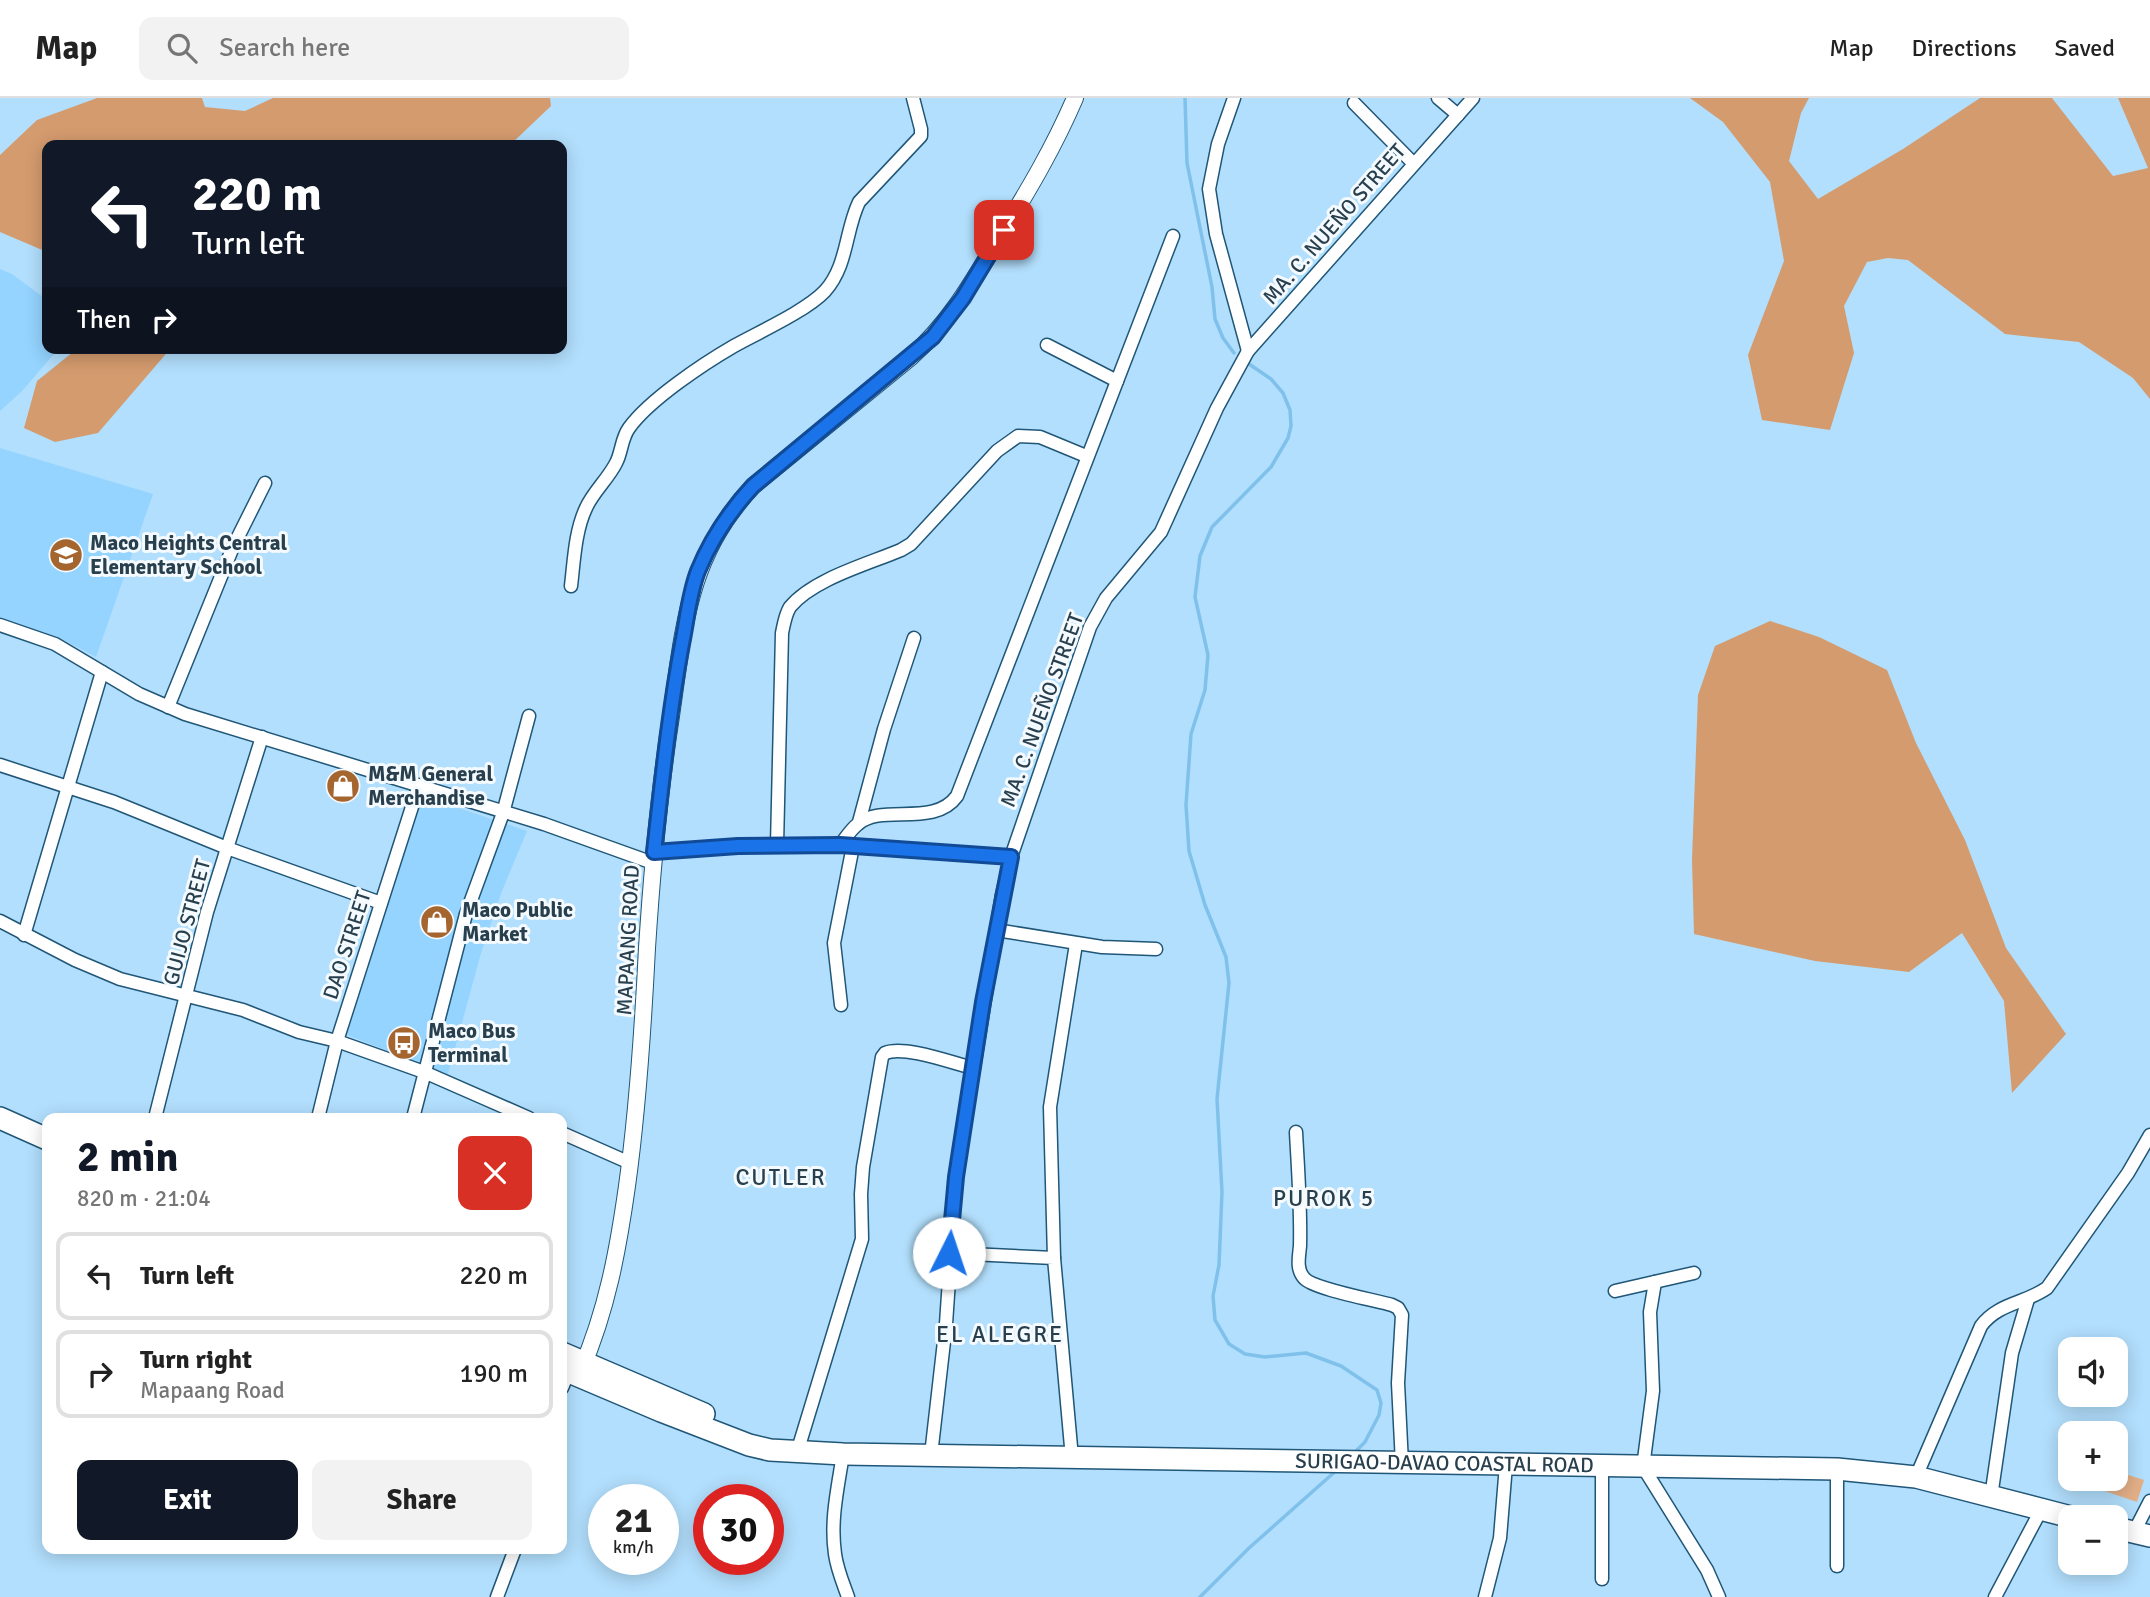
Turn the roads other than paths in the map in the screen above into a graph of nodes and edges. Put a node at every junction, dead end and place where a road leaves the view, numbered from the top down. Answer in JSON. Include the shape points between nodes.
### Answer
{"nodes":[{"id":1,"x":913,"y":98,"type":"edge"},
{"id":2,"x":1074,"y":98,"type":"edge"},
{"id":3,"x":1234,"y":98,"type":"edge"},
{"id":4,"x":1438,"y":98,"type":"edge"},
{"id":5,"x":1473,"y":98,"type":"edge"},
{"id":6,"x":1354,"y":103,"type":"dead end"},
{"id":7,"x":1458,"y":114,"type":"junction"},
{"id":8,"x":1413,"y":163,"type":"junction"},
{"id":9,"x":1172,"y":236,"type":"dead end"},
{"id":10,"x":1047,"y":345,"type":"dead end"},
{"id":11,"x":1248,"y":351,"type":"junction"},
{"id":12,"x":1117,"y":381,"type":"junction"},
{"id":13,"x":1086,"y":456,"type":"junction"},
{"id":14,"x":265,"y":483,"type":"dead end"},
{"id":15,"x":571,"y":586,"type":"dead end"},
{"id":16,"x":0,"y":625,"type":"edge"},
{"id":17,"x":914,"y":638,"type":"dead end"},
{"id":18,"x":102,"y":671,"type":"junction"},
{"id":19,"x":168,"y":707,"type":"junction"},
{"id":20,"x":529,"y":716,"type":"dead end"},
{"id":21,"x":262,"y":737,"type":"junction"},
{"id":22,"x":0,"y":765,"type":"edge"},
{"id":23,"x":419,"y":785,"type":"junction"},
{"id":24,"x":68,"y":788,"type":"junction"},
{"id":25,"x":503,"y":813,"type":"junction"},
{"id":26,"x":859,"y":822,"type":"junction"},
{"id":27,"x":777,"y":845,"type":"junction"},
{"id":28,"x":846,"y":846,"type":"junction"},
{"id":29,"x":227,"y":848,"type":"junction"},
{"id":30,"x":1011,"y":857,"type":"junction"},
{"id":31,"x":653,"y":858,"type":"junction"},
{"id":32,"x":381,"y":903,"type":"junction"},
{"id":33,"x":0,"y":921,"type":"edge"},
{"id":34,"x":996,"y":930,"type":"junction"},
{"id":35,"x":24,"y":935,"type":"junction"},
{"id":36,"x":1076,"y":944,"type":"junction"},
{"id":37,"x":1156,"y":949,"type":"dead end"},
{"id":38,"x":187,"y":996,"type":"junction"},
{"id":39,"x":841,"y":1005,"type":"dead end"},
{"id":40,"x":337,"y":1041,"type":"junction"},
{"id":41,"x":973,"y":1068,"type":"junction"},
{"id":42,"x":424,"y":1072,"type":"junction"},
{"id":43,"x":156,"y":1113,"type":"edge"},
{"id":44,"x":319,"y":1113,"type":"edge"},
{"id":45,"x":415,"y":1113,"type":"edge"},
{"id":46,"x":518,"y":1113,"type":"edge"},
{"id":47,"x":0,"y":1118,"type":"edge"},
{"id":48,"x":1296,"y":1132,"type":"dead end"},
{"id":49,"x":0,"y":1134,"type":"edge"},
{"id":50,"x":567,"y":1135,"type":"edge"},
{"id":51,"x":2150,"y":1135,"type":"edge"},
{"id":52,"x":42,"y":1137,"type":"edge"},
{"id":53,"x":42,"y":1152,"type":"edge"},
{"id":54,"x":630,"y":1163,"type":"junction"},
{"id":55,"x":949,"y":1253,"type":"junction"},
{"id":56,"x":1054,"y":1258,"type":"junction"},
{"id":57,"x":1694,"y":1273,"type":"dead end"},
{"id":58,"x":1655,"y":1282,"type":"junction"},
{"id":59,"x":1615,"y":1291,"type":"dead end"},
{"id":60,"x":2028,"y":1299,"type":"junction"},
{"id":61,"x":570,"y":1368,"type":"edge"},
{"id":62,"x":805,"y":1449,"type":"junction"},
{"id":63,"x":843,"y":1454,"type":"junction"},
{"id":64,"x":931,"y":1455,"type":"junction"},
{"id":65,"x":1072,"y":1458,"type":"junction"},
{"id":66,"x":1402,"y":1464,"type":"junction"},
{"id":67,"x":1506,"y":1465,"type":"junction"},
{"id":68,"x":1602,"y":1466,"type":"junction"},
{"id":69,"x":1643,"y":1467,"type":"junction"},
{"id":70,"x":1837,"y":1469,"type":"junction"},
{"id":71,"x":1916,"y":1477,"type":"junction"},
{"id":72,"x":1992,"y":1497,"type":"junction"},
{"id":73,"x":2150,"y":1501,"type":"edge"},
{"id":74,"x":2041,"y":1510,"type":"junction"},
{"id":75,"x":2058,"y":1514,"type":"edge"},
{"id":76,"x":2133,"y":1532,"type":"edge"},
{"id":77,"x":513,"y":1554,"type":"edge"},
{"id":78,"x":1837,"y":1566,"type":"dead end"},
{"id":79,"x":1602,"y":1579,"type":"dead end"},
{"id":80,"x":497,"y":1597,"type":"edge"},
{"id":81,"x":848,"y":1597,"type":"edge"},
{"id":82,"x":1485,"y":1597,"type":"edge"},
{"id":83,"x":1719,"y":1597,"type":"edge"},
{"id":84,"x":1995,"y":1597,"type":"edge"}],
"edges":[{"from":1,"to":15,"type":"street","via":[[921,136],[859,202],[841,266],[825,290],[809,305],[694,372],[630,427],[617,462],[587,506]]},
{"from":2,"to":31,"type":"street","name":"MAPAANG ROAD","via":[[1027,193],[933,337],[753,486],[711,543],[688,610]]},
{"from":3,"to":11,"type":"street","via":[[1209,189],[1216,234]]},
{"from":4,"to":7,"type":"street"},
{"from":5,"to":7,"type":"street","name":"MA. C. NUEÑO STREET"},
{"from":6,"to":8,"type":"street"},
{"from":7,"to":8,"type":"street","name":"MA. C. NUEÑO STREET"},
{"from":8,"to":11,"type":"street","name":"MA. C. NUEÑO STREET"},
{"from":9,"to":12,"type":"street"},
{"from":10,"to":12,"type":"street"},
{"from":11,"to":30,"type":"street","name":"MA. C. NUEÑO STREET","via":[[1161,532],[1093,619]]},
{"from":12,"to":13,"type":"street"},
{"from":13,"to":26,"type":"street","via":[[957,796],[945,809]]},
{"from":13,"to":27,"type":"street","via":[[1040,437],[1018,436],[997,451],[911,544],[825,582],[790,607],[781,651]]},
{"from":14,"to":19,"type":"street","via":[[233,547]]},
{"from":16,"to":18,"type":"street","via":[[55,644]]},
{"from":17,"to":26,"type":"street"},
{"from":18,"to":19,"type":"street"},
{"from":18,"to":24,"type":"street"},
{"from":19,"to":21,"type":"street"},
{"from":20,"to":25,"type":"street"},
{"from":21,"to":23,"type":"street"},
{"from":21,"to":29,"type":"street","name":"GUIJO STREET"},
{"from":22,"to":24,"type":"street"},
{"from":23,"to":25,"type":"street"},
{"from":23,"to":32,"type":"street","name":"DAO STREET"},
{"from":24,"to":29,"type":"street"},
{"from":24,"to":35,"type":"street"},
{"from":25,"to":31,"type":"street"},
{"from":25,"to":42,"type":"street","via":[[466,914]]},
{"from":26,"to":28,"type":"street"},
{"from":27,"to":28,"type":"street"},
{"from":27,"to":31,"type":"street"},
{"from":28,"to":30,"type":"street"},
{"from":28,"to":39,"type":"street","via":[[834,943]]},
{"from":29,"to":32,"type":"street"},
{"from":29,"to":38,"type":"street","name":"GUIJO STREET"},
{"from":30,"to":34,"type":"street","name":"MA. C. NUEÑO STREET"},
{"from":31,"to":54,"type":"street","name":"MAPAANG ROAD","via":[[642,1055]]},
{"from":32,"to":40,"type":"street","name":"DAO STREET"},
{"from":33,"to":35,"type":"street"},
{"from":34,"to":36,"type":"street"},
{"from":34,"to":41,"type":"street","name":"MA. C. NUEÑO STREET"},
{"from":35,"to":38,"type":"street","via":[[120,979]]},
{"from":36,"to":37,"type":"street"},
{"from":36,"to":56,"type":"street","via":[[1050,1107]]},
{"from":38,"to":40,"type":"street"},
{"from":38,"to":43,"type":"street","name":"GUIJO STREET"},
{"from":40,"to":42,"type":"street"},
{"from":40,"to":44,"type":"street","name":"DAO STREET"},
{"from":41,"to":55,"type":"street","name":"MA. C. NUEÑO STREET"},
{"from":41,"to":62,"type":"street","via":[[904,1051],[890,1051],[882,1057],[863,1167],[862,1239]]},
{"from":42,"to":45,"type":"street"},
{"from":42,"to":46,"type":"street"},
{"from":47,"to":52,"type":"highway"},
{"from":48,"to":66,"type":"street","via":[[1302,1277],[1309,1283],[1392,1305],[1402,1315],[1398,1383]]},
{"from":49,"to":53,"type":"highway"},
{"from":50,"to":54,"type":"street"},
{"from":51,"to":60,"type":"street","via":[[2047,1288]]},
{"from":54,"to":61,"type":"street","name":"MAPAANG ROAD","via":[[612,1281],[600,1322]]},
{"from":55,"to":56,"type":"street"},
{"from":55,"to":64,"type":"street","name":"MA. C. NUEÑO STREET"},
{"from":56,"to":65,"type":"street"},
{"from":57,"to":58,"type":"street"},
{"from":58,"to":59,"type":"street"},
{"from":58,"to":69,"type":"street","via":[[1650,1312],[1653,1391]]},
{"from":60,"to":71,"type":"street","via":[[2001,1307],[1981,1326]]},
{"from":60,"to":72,"type":"street","via":[[2012,1353]]},
{"from":61,"to":62,"type":"highway","name":"SURIGAO-DAVAO COASTAL ROAD","via":[[661,1411],[749,1445]]},
{"from":62,"to":63,"type":"highway","name":"SURIGAO-DAVAO COASTAL ROAD"},
{"from":63,"to":64,"type":"highway","name":"SURIGAO-DAVAO COASTAL ROAD"},
{"from":63,"to":81,"type":"street","via":[[833,1528],[835,1556]]},
{"from":64,"to":65,"type":"highway","name":"SURIGAO-DAVAO COASTAL ROAD"},
{"from":65,"to":66,"type":"highway","name":"SURIGAO-DAVAO COASTAL ROAD"},
{"from":66,"to":67,"type":"highway","name":"SURIGAO-DAVAO COASTAL ROAD"},
{"from":67,"to":68,"type":"highway","name":"SURIGAO-DAVAO COASTAL ROAD"},
{"from":67,"to":82,"type":"street","via":[[1500,1538]]},
{"from":68,"to":69,"type":"highway","name":"SURIGAO-DAVAO COASTAL ROAD"},
{"from":68,"to":79,"type":"street"},
{"from":69,"to":70,"type":"highway","name":"SURIGAO-DAVAO COASTAL ROAD"},
{"from":69,"to":83,"type":"street"},
{"from":70,"to":71,"type":"highway","name":"SURIGAO-DAVAO COASTAL ROAD"},
{"from":70,"to":78,"type":"street"},
{"from":71,"to":72,"type":"highway","name":"SURIGAO-DAVAO COASTAL ROAD"},
{"from":72,"to":74,"type":"highway","name":"SURIGAO-DAVAO COASTAL ROAD"},
{"from":73,"to":76,"type":"street"},
{"from":74,"to":75,"type":"highway","name":"SURIGAO-DAVAO COASTAL ROAD"},
{"from":74,"to":84,"type":"street"},
{"from":77,"to":80,"type":"street"}]}
